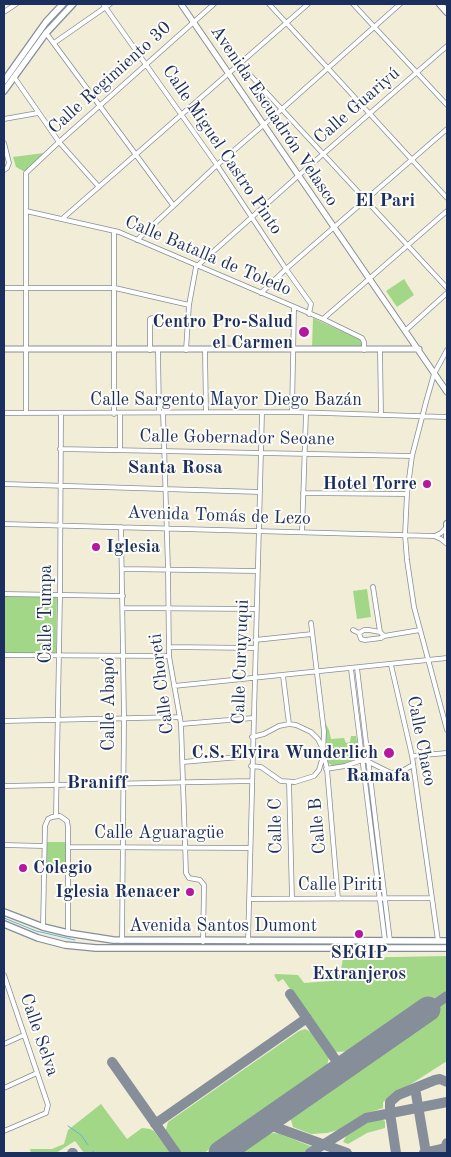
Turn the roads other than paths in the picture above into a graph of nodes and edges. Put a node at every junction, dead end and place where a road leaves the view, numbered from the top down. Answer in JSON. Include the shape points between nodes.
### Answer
{"nodes":[{"id":1,"x":16,"y":4,"type":"edge"},
{"id":2,"x":63,"y":4,"type":"edge"},
{"id":3,"x":73,"y":4,"type":"edge"},
{"id":4,"x":110,"y":4,"type":"edge"},
{"id":5,"x":180,"y":4,"type":"edge"},
{"id":6,"x":214,"y":4,"type":"edge"},
{"id":7,"x":269,"y":4,"type":"edge"},
{"id":8,"x":308,"y":4,"type":"edge"},
{"id":9,"x":354,"y":4,"type":"edge"},
{"id":10,"x":400,"y":4,"type":"edge"},
{"id":11,"x":440,"y":4,"type":"edge"},
{"id":12,"x":104,"y":6,"type":"edge"},
{"id":13,"x":4,"y":12,"type":"edge"},
{"id":14,"x":447,"y":12,"type":"edge"},
{"id":15,"x":46,"y":22,"type":"junction"},
{"id":16,"x":193,"y":22,"type":"junction"},
{"id":17,"x":287,"y":23,"type":"junction"},
{"id":18,"x":375,"y":27,"type":"junction"},
{"id":19,"x":46,"y":33,"type":"junction"},
{"id":20,"x":54,"y":44,"type":"junction"},
{"id":21,"x":447,"y":46,"type":"edge"},
{"id":22,"x":145,"y":64,"type":"junction"},
{"id":23,"x":240,"y":64,"type":"junction"},
{"id":24,"x":328,"y":68,"type":"junction"},
{"id":25,"x":416,"y":72,"type":"junction"},
{"id":26,"x":228,"y":74,"type":"junction"},
{"id":27,"x":11,"y":75,"type":"edge"},
{"id":28,"x":4,"y":81,"type":"edge"},
{"id":29,"x":4,"y":87,"type":"edge"},
{"id":30,"x":4,"y":91,"type":"edge"},
{"id":31,"x":447,"y":105,"type":"edge"},
{"id":32,"x":99,"y":106,"type":"junction"},
{"id":33,"x":282,"y":109,"type":"junction"},
{"id":34,"x":38,"y":113,"type":"junction"},
{"id":35,"x":181,"y":114,"type":"junction"},
{"id":36,"x":370,"y":114,"type":"junction"},
{"id":37,"x":4,"y":119,"type":"edge"},
{"id":38,"x":264,"y":126,"type":"junction"},
{"id":39,"x":447,"y":129,"type":"edge"},
{"id":40,"x":59,"y":142,"type":"junction"},
{"id":41,"x":4,"y":143,"type":"edge"},
{"id":42,"x":324,"y":154,"type":"junction"},
{"id":43,"x":136,"y":155,"type":"junction"},
{"id":44,"x":412,"y":160,"type":"junction"},
{"id":45,"x":217,"y":165,"type":"junction"},
{"id":46,"x":6,"y":169,"type":"edge"},
{"id":47,"x":298,"y":176,"type":"junction"},
{"id":48,"x":99,"y":187,"type":"junction"},
{"id":49,"x":447,"y":198,"type":"edge"},
{"id":50,"x":366,"y":200,"type":"junction"},
{"id":51,"x":173,"y":205,"type":"junction"},
{"id":52,"x":447,"y":211,"type":"edge"},
{"id":53,"x":26,"y":212,"type":"junction"},
{"id":54,"x":252,"y":217,"type":"junction"},
{"id":55,"x":62,"y":219,"type":"junction"},
{"id":56,"x":334,"y":228,"type":"junction"},
{"id":57,"x":114,"y":232,"type":"junction"},
{"id":58,"x":137,"y":240,"type":"junction"},
{"id":59,"x":408,"y":245,"type":"junction"},
{"id":60,"x":196,"y":267,"type":"junction"},
{"id":61,"x":286,"y":269,"type":"junction"},
{"id":62,"x":370,"y":279,"type":"junction"},
{"id":63,"x":4,"y":288,"type":"edge"},
{"id":64,"x":26,"y":288,"type":"junction"},
{"id":65,"x":115,"y":288,"type":"junction"},
{"id":66,"x":447,"y":288,"type":"edge"},
{"id":67,"x":447,"y":292,"type":"edge"},
{"id":68,"x":261,"y":293,"type":"junction"},
{"id":69,"x":189,"y":305,"type":"junction"},
{"id":70,"x":294,"y":308,"type":"junction"},
{"id":71,"x":308,"y":314,"type":"junction"},
{"id":72,"x":152,"y":318,"type":"dead end"},
{"id":73,"x":323,"y":319,"type":"junction"},
{"id":74,"x":405,"y":331,"type":"junction"},
{"id":75,"x":4,"y":349,"type":"edge"},
{"id":76,"x":26,"y":349,"type":"junction"},
{"id":77,"x":114,"y":349,"type":"junction"},
{"id":78,"x":418,"y":349,"type":"junction"},
{"id":79,"x":150,"y":350,"type":"junction"},
{"id":80,"x":158,"y":350,"type":"junction"},
{"id":81,"x":186,"y":350,"type":"junction"},
{"id":82,"x":205,"y":350,"type":"junction"},
{"id":83,"x":293,"y":350,"type":"junction"},
{"id":84,"x":364,"y":350,"type":"junction"},
{"id":85,"x":380,"y":350,"type":"junction"},
{"id":86,"x":447,"y":350,"type":"edge"},
{"id":87,"x":434,"y":374,"type":"junction"},
{"id":88,"x":447,"y":392,"type":"edge"},
{"id":89,"x":161,"y":412,"type":"junction"},
{"id":90,"x":206,"y":412,"type":"junction"},
{"id":91,"x":292,"y":412,"type":"junction"},
{"id":92,"x":4,"y":413,"type":"edge"},
{"id":93,"x":26,"y":413,"type":"junction"},
{"id":94,"x":262,"y":413,"type":"junction"},
{"id":95,"x":306,"y":413,"type":"junction"},
{"id":96,"x":61,"y":414,"type":"junction"},
{"id":97,"x":114,"y":414,"type":"junction"},
{"id":98,"x":120,"y":414,"type":"junction"},
{"id":99,"x":381,"y":415,"type":"junction"},
{"id":100,"x":422,"y":416,"type":"junction"},
{"id":101,"x":447,"y":417,"type":"edge"},
{"id":102,"x":60,"y":449,"type":"junction"},
{"id":103,"x":120,"y":450,"type":"junction"},
{"id":104,"x":164,"y":450,"type":"junction"},
{"id":105,"x":261,"y":452,"type":"junction"},
{"id":106,"x":304,"y":453,"type":"junction"},
{"id":107,"x":412,"y":456,"type":"junction"},
{"id":108,"x":4,"y":484,"type":"edge"},
{"id":109,"x":60,"y":486,"type":"junction"},
{"id":110,"x":165,"y":489,"type":"junction"},
{"id":111,"x":260,"y":492,"type":"junction"},
{"id":112,"x":303,"y":493,"type":"junction"},
{"id":113,"x":407,"y":494,"type":"junction"},
{"id":114,"x":4,"y":524,"type":"edge"},
{"id":115,"x":447,"y":525,"type":"edge"},
{"id":116,"x":59,"y":526,"type":"junction"},
{"id":117,"x":122,"y":527,"type":"junction"},
{"id":118,"x":167,"y":529,"type":"junction"},
{"id":119,"x":258,"y":531,"type":"junction"},
{"id":120,"x":302,"y":532,"type":"junction"},
{"id":121,"x":405,"y":535,"type":"junction"},
{"id":122,"x":434,"y":536,"type":"junction"},
{"id":123,"x":447,"y":538,"type":"edge"},
{"id":124,"x":447,"y":544,"type":"edge"},
{"id":125,"x":168,"y":568,"type":"junction"},
{"id":126,"x":123,"y":569,"type":"junction"},
{"id":127,"x":257,"y":571,"type":"junction"},
{"id":128,"x":373,"y":587,"type":"dead end"},
{"id":129,"x":4,"y":594,"type":"edge"},
{"id":130,"x":60,"y":596,"type":"junction"},
{"id":131,"x":123,"y":596,"type":"junction"},
{"id":132,"x":123,"y":608,"type":"junction"},
{"id":133,"x":168,"y":608,"type":"junction"},
{"id":134,"x":256,"y":609,"type":"junction"},
{"id":135,"x":310,"y":623,"type":"dead end"},
{"id":136,"x":353,"y":630,"type":"dead end"},
{"id":137,"x":420,"y":630,"type":"junction"},
{"id":138,"x":312,"y":634,"type":"junction"},
{"id":139,"x":358,"y":634,"type":"junction"},
{"id":140,"x":382,"y":634,"type":"junction"},
{"id":141,"x":255,"y":640,"type":"junction"},
{"id":142,"x":169,"y":647,"type":"junction"},
{"id":143,"x":255,"y":648,"type":"junction"},
{"id":144,"x":4,"y":656,"type":"edge"},
{"id":145,"x":59,"y":656,"type":"junction"},
{"id":146,"x":123,"y":656,"type":"junction"},
{"id":147,"x":169,"y":656,"type":"junction"},
{"id":148,"x":447,"y":658,"type":"edge"},
{"id":149,"x":428,"y":661,"type":"junction"},
{"id":150,"x":391,"y":665,"type":"junction"},
{"id":151,"x":357,"y":668,"type":"junction"},
{"id":152,"x":351,"y":669,"type":"junction"},
{"id":153,"x":317,"y":672,"type":"junction"},
{"id":154,"x":283,"y":676,"type":"junction"},
{"id":155,"x":254,"y":678,"type":"junction"},
{"id":156,"x":174,"y":686,"type":"junction"},
{"id":157,"x":180,"y":717,"type":"junction"},
{"id":158,"x":124,"y":718,"type":"junction"},
{"id":159,"x":253,"y":718,"type":"junction"},
{"id":160,"x":58,"y":719,"type":"junction"},
{"id":161,"x":4,"y":720,"type":"edge"},
{"id":162,"x":181,"y":724,"type":"junction"},
{"id":163,"x":289,"y":724,"type":"junction"},
{"id":164,"x":447,"y":730,"type":"edge"},
{"id":165,"x":252,"y":737,"type":"junction"},
{"id":166,"x":323,"y":752,"type":"junction"},
{"id":167,"x":447,"y":753,"type":"edge"},
{"id":168,"x":252,"y":756,"type":"junction"},
{"id":169,"x":412,"y":756,"type":"junction"},
{"id":170,"x":365,"y":761,"type":"junction"},
{"id":171,"x":183,"y":762,"type":"junction"},
{"id":172,"x":413,"y":765,"type":"junction"},
{"id":173,"x":251,"y":766,"type":"junction"},
{"id":174,"x":327,"y":769,"type":"junction"},
{"id":175,"x":319,"y":770,"type":"junction"},
{"id":176,"x":251,"y":781,"type":"junction"},
{"id":177,"x":184,"y":782,"type":"junction"},
{"id":178,"x":289,"y":782,"type":"junction"},
{"id":179,"x":58,"y":784,"type":"junction"},
{"id":180,"x":123,"y":784,"type":"junction"},
{"id":181,"x":4,"y":786,"type":"edge"},
{"id":182,"x":56,"y":816,"type":"junction"},
{"id":183,"x":4,"y":845,"type":"edge"},
{"id":184,"x":44,"y":846,"type":"junction"},
{"id":185,"x":122,"y":846,"type":"junction"},
{"id":186,"x":69,"y":847,"type":"junction"},
{"id":187,"x":186,"y":847,"type":"junction"},
{"id":188,"x":250,"y":848,"type":"junction"},
{"id":189,"x":44,"y":870,"type":"junction"},
{"id":190,"x":69,"y":870,"type":"junction"},
{"id":191,"x":431,"y":898,"type":"junction"},
{"id":192,"x":249,"y":899,"type":"junction"},
{"id":193,"x":292,"y":899,"type":"junction"},
{"id":194,"x":338,"y":899,"type":"junction"},
{"id":195,"x":380,"y":899,"type":"junction"},
{"id":196,"x":385,"y":899,"type":"junction"},
{"id":197,"x":4,"y":912,"type":"edge"},
{"id":198,"x":4,"y":924,"type":"edge"},
{"id":199,"x":43,"y":927,"type":"junction"},
{"id":200,"x":68,"y":933,"type":"junction"},
{"id":201,"x":90,"y":938,"type":"junction"},
{"id":202,"x":110,"y":940,"type":"junction"},
{"id":203,"x":122,"y":941,"type":"junction"},
{"id":204,"x":387,"y":941,"type":"junction"},
{"id":205,"x":438,"y":941,"type":"junction"},
{"id":206,"x":447,"y":941,"type":"edge"},
{"id":207,"x":203,"y":942,"type":"junction"},
{"id":208,"x":248,"y":942,"type":"junction"},
{"id":209,"x":74,"y":946,"type":"junction"},
{"id":210,"x":96,"y":948,"type":"junction"},
{"id":211,"x":447,"y":948,"type":"edge"},
{"id":212,"x":4,"y":975,"type":"edge"},
{"id":213,"x":10,"y":996,"type":"junction"},
{"id":214,"x":4,"y":999,"type":"edge"},
{"id":215,"x":24,"y":1035,"type":"junction"},
{"id":216,"x":4,"y":1044,"type":"edge"},
{"id":217,"x":37,"y":1073,"type":"junction"},
{"id":218,"x":4,"y":1088,"type":"edge"},
{"id":219,"x":4,"y":1131,"type":"edge"}],
"edges":[{"from":1,"to":13,"type":"street"},
{"from":2,"to":15,"type":"main road"},
{"from":3,"to":19,"type":"main road"},
{"from":4,"to":12,"type":"street"},
{"from":5,"to":16,"type":"street","name":"Avenida Escuadrón Velasco"},
{"from":6,"to":16,"type":"street","name":"Calle Regimiento 30"},
{"from":7,"to":17,"type":"street"},
{"from":8,"to":17,"type":"street"},
{"from":9,"to":18,"type":"street"},
{"from":10,"to":18,"type":"street"},
{"from":11,"to":14,"type":"main road"},
{"from":12,"to":20,"type":"street"},
{"from":12,"to":22,"type":"street","name":"Calle Miguel Castro Pinto"},
{"from":15,"to":19,"type":"main road"},
{"from":15,"to":27,"type":"main road"},
{"from":16,"to":22,"type":"street","name":"Calle Regimiento 30"},
{"from":16,"to":26,"type":"street","name":"Avenida Escuadrón Velasco"},
{"from":17,"to":23,"type":"street"},
{"from":17,"to":24,"type":"street"},
{"from":18,"to":24,"type":"street"},
{"from":18,"to":25,"type":"street"},
{"from":19,"to":20,"type":"street"},
{"from":19,"to":27,"type":"main road"},
{"from":20,"to":32,"type":"street"},
{"from":21,"to":25,"type":"street","name":"Calle Guariyú"},
{"from":22,"to":32,"type":"street","name":"Calle Regimiento 30"},
{"from":22,"to":35,"type":"street","name":"Calle Miguel Castro Pinto"},
{"from":23,"to":26,"type":"street"},
{"from":23,"to":33,"type":"street"},
{"from":24,"to":33,"type":"street"},
{"from":24,"to":36,"type":"street"},
{"from":25,"to":31,"type":"street"},
{"from":25,"to":36,"type":"street","name":"Calle Guariyú"},
{"from":26,"to":35,"type":"street"},
{"from":26,"to":38,"type":"street","name":"Avenida Escuadrón Velasco"},
{"from":27,"to":28,"type":"main road"},
{"from":27,"to":29,"type":"main road"},
{"from":27,"to":30,"type":"main road"},
{"from":27,"to":34,"type":"street"},
{"from":32,"to":40,"type":"street","name":"Calle Regimiento 30"},
{"from":32,"to":43,"type":"street"},
{"from":33,"to":38,"type":"street"},
{"from":33,"to":42,"type":"street"},
{"from":34,"to":37,"type":"street"},
{"from":34,"to":40,"type":"street"},
{"from":35,"to":43,"type":"street"},
{"from":35,"to":45,"type":"street","name":"Calle Miguel Castro Pinto"},
{"from":36,"to":42,"type":"street","name":"Calle Guariyú"},
{"from":36,"to":44,"type":"street"},
{"from":38,"to":45,"type":"street"},
{"from":38,"to":47,"type":"street","name":"Avenida Escuadrón Velasco"},
{"from":39,"to":44,"type":"street"},
{"from":40,"to":48,"type":"street"},
{"from":40,"to":53,"type":"street","name":"Calle Regimiento 30","via":[[26,173]]},
{"from":41,"to":46,"type":"street","via":[[9,163]]},
{"from":42,"to":47,"type":"street","name":"Calle Guariyú"},
{"from":42,"to":50,"type":"street"},
{"from":43,"to":48,"type":"street"},
{"from":43,"to":51,"type":"street"},
{"from":44,"to":49,"type":"street"},
{"from":44,"to":50,"type":"street"},
{"from":45,"to":51,"type":"street"},
{"from":45,"to":54,"type":"street","name":"Calle Miguel Castro Pinto"},
{"from":47,"to":54,"type":"street","name":"Calle Guariyú"},
{"from":47,"to":56,"type":"street","name":"Avenida Escuadrón Velasco"},
{"from":48,"to":55,"type":"street"},
{"from":50,"to":56,"type":"street"},
{"from":50,"to":59,"type":"street"},
{"from":51,"to":58,"type":"street"},
{"from":52,"to":59,"type":"street"},
{"from":53,"to":55,"type":"street","name":"Calle Batalla de Toledo"},
{"from":53,"to":64,"type":"street"},
{"from":54,"to":60,"type":"street","name":"Calle Guariyú"},
{"from":54,"to":61,"type":"street","name":"Calle Miguel Castro Pinto"},
{"from":55,"to":57,"type":"street","name":"Calle Batalla de Toledo"},
{"from":56,"to":61,"type":"street"},
{"from":56,"to":62,"type":"street","name":"Avenida Escuadrón Velasco"},
{"from":57,"to":58,"type":"street","name":"Calle Batalla de Toledo"},
{"from":57,"to":65,"type":"street"},
{"from":58,"to":60,"type":"street","name":"Calle Batalla de Toledo"},
{"from":59,"to":62,"type":"street"},
{"from":59,"to":66,"type":"street"},
{"from":60,"to":68,"type":"street","name":"Calle Batalla de Toledo"},
{"from":60,"to":69,"type":"street"},
{"from":61,"to":68,"type":"street"},
{"from":61,"to":71,"type":"street","name":"Calle Miguel Castro Pinto","via":[[311,304]]},
{"from":62,"to":73,"type":"street"},
{"from":62,"to":74,"type":"street","name":"Avenida Escuadrón Velasco"},
{"from":63,"to":64,"type":"street"},
{"from":64,"to":65,"type":"street"},
{"from":64,"to":76,"type":"street"},
{"from":65,"to":69,"type":"street"},
{"from":65,"to":77,"type":"street"},
{"from":67,"to":74,"type":"street"},
{"from":68,"to":70,"type":"street","name":"Calle Batalla de Toledo"},
{"from":69,"to":81,"type":"street"},
{"from":70,"to":71,"type":"street","name":"Calle Batalla de Toledo"},
{"from":70,"to":83,"type":"street"},
{"from":71,"to":73,"type":"street","name":"Calle Batalla de Toledo"},
{"from":72,"to":79,"type":"street"},
{"from":73,"to":84,"type":"street","name":"Calle Batalla de Toledo","via":[[362,338]]},
{"from":74,"to":78,"type":"street","name":"Avenida Escuadrón Velasco"},
{"from":75,"to":76,"type":"street"},
{"from":76,"to":77,"type":"street"},
{"from":76,"to":93,"type":"street"},
{"from":77,"to":79,"type":"street"},
{"from":77,"to":97,"type":"street"},
{"from":78,"to":85,"type":"street"},
{"from":78,"to":87,"type":"street","name":"Avenida Escuadrón Velasco"},
{"from":79,"to":80,"type":"street"},
{"from":80,"to":81,"type":"street"},
{"from":80,"to":89,"type":"street","name":"Calle Choreti"},
{"from":81,"to":82,"type":"street"},
{"from":82,"to":83,"type":"street"},
{"from":82,"to":90,"type":"street"},
{"from":83,"to":84,"type":"street"},
{"from":83,"to":91,"type":"street"},
{"from":84,"to":85,"type":"street"},
{"from":85,"to":99,"type":"street"},
{"from":86,"to":87,"type":"street"},
{"from":87,"to":88,"type":"street","name":"Avenida Escuadrón Velasco"},
{"from":87,"to":100,"type":"street"},
{"from":89,"to":90,"type":"street","name":"Calle Sargento Mayor Diego Bazán"},
{"from":89,"to":98,"type":"street","name":"Calle Sargento Mayor Diego Bazán"},
{"from":89,"to":104,"type":"street","name":"Calle Choreti"},
{"from":90,"to":94,"type":"street","name":"Calle Sargento Mayor Diego Bazán"},
{"from":91,"to":94,"type":"street","name":"Calle Sargento Mayor Diego Bazán"},
{"from":91,"to":95,"type":"street","name":"Calle Sargento Mayor Diego Bazán"},
{"from":92,"to":93,"type":"street","name":"Calle Sargento Mayor Diego Bazán"},
{"from":93,"to":96,"type":"street","name":"Calle Sargento Mayor Diego Bazán"},
{"from":94,"to":105,"type":"street","name":"Calle Curuyuqui"},
{"from":95,"to":99,"type":"street","name":"Calle Sargento Mayor Diego Bazán"},
{"from":95,"to":106,"type":"street"},
{"from":96,"to":97,"type":"street","name":"Calle Sargento Mayor Diego Bazán"},
{"from":96,"to":102,"type":"street","name":"Calle Tumpa"},
{"from":97,"to":98,"type":"street","name":"Calle Sargento Mayor Diego Bazán"},
{"from":98,"to":103,"type":"street"},
{"from":99,"to":100,"type":"street","name":"Calle Sargento Mayor Diego Bazán"},
{"from":100,"to":101,"type":"street","name":"Calle Sargento Mayor Diego Bazán"},
{"from":100,"to":107,"type":"street"},
{"from":102,"to":103,"type":"street","name":"Calle Gobernador Seoane"},
{"from":102,"to":109,"type":"street","name":"Calle Tumpa"},
{"from":103,"to":104,"type":"street","name":"Calle Gobernador Seoane"},
{"from":104,"to":105,"type":"street","name":"Calle Gobernador Seoane"},
{"from":104,"to":110,"type":"street","name":"Calle Choreti"},
{"from":105,"to":106,"type":"street","name":"Calle Gobernador Seoane"},
{"from":105,"to":111,"type":"street","name":"Calle Curuyuqui"},
{"from":106,"to":107,"type":"street","name":"Calle Gobernador Seoane"},
{"from":106,"to":112,"type":"street"},
{"from":107,"to":113,"type":"street"},
{"from":108,"to":109,"type":"street"},
{"from":109,"to":110,"type":"street"},
{"from":109,"to":116,"type":"street","name":"Calle Tumpa"},
{"from":110,"to":111,"type":"street"},
{"from":110,"to":118,"type":"street","name":"Calle Choreti"},
{"from":111,"to":119,"type":"street","name":"Calle Curuyuqui"},
{"from":112,"to":113,"type":"street"},
{"from":112,"to":120,"type":"street"},
{"from":113,"to":121,"type":"street"},
{"from":114,"to":116,"type":"street","name":"Avenida Tomás de Lezo"},
{"from":115,"to":122,"type":"street"},
{"from":115,"to":123,"type":"main road"},
{"from":116,"to":117,"type":"street","name":"Avenida Tomás de Lezo"},
{"from":116,"to":130,"type":"street","name":"Calle Tumpa"},
{"from":117,"to":118,"type":"street","name":"Avenida Tomás de Lezo"},
{"from":117,"to":126,"type":"street","name":"Calle Abapó"},
{"from":118,"to":119,"type":"street","name":"Avenida Tomás de Lezo"},
{"from":118,"to":125,"type":"street","name":"Calle Choreti"},
{"from":119,"to":120,"type":"street","name":"Avenida Tomás de Lezo"},
{"from":119,"to":127,"type":"street","name":"Calle Curuyuqui"},
{"from":120,"to":121,"type":"street","name":"Avenida Tomás de Lezo"},
{"from":121,"to":122,"type":"street","name":"Avenida Tomás de Lezo"},
{"from":121,"to":137,"type":"street","via":[[410,586]]},
{"from":122,"to":124,"type":"street","name":"Avenida Tomás de Lezo"},
{"from":125,"to":126,"type":"street"},
{"from":125,"to":127,"type":"street"},
{"from":125,"to":133,"type":"street","name":"Calle Choreti"},
{"from":126,"to":131,"type":"street","name":"Calle Abapó"},
{"from":127,"to":134,"type":"street","name":"Calle Curuyuqui"},
{"from":128,"to":140,"type":"street"},
{"from":129,"to":130,"type":"street"},
{"from":130,"to":131,"type":"street"},
{"from":130,"to":145,"type":"street","name":"Calle Tumpa"},
{"from":131,"to":132,"type":"street","name":"Calle Abapó"},
{"from":132,"to":133,"type":"street"},
{"from":132,"to":146,"type":"street","name":"Calle Abapó"},
{"from":133,"to":134,"type":"street"},
{"from":133,"to":142,"type":"street","name":"Calle Choreti"},
{"from":134,"to":141,"type":"street","name":"Calle Curuyuqui"},
{"from":135,"to":138,"type":"street"},
{"from":136,"to":139,"type":"street"},
{"from":137,"to":140,"type":"street"},
{"from":137,"to":149,"type":"street"},
{"from":138,"to":141,"type":"street"},
{"from":138,"to":153,"type":"street"},
{"from":139,"to":140,"type":"street","via":[[369,630]]},
{"from":139,"to":140,"type":"street","via":[[365,640],[380,638]]},
{"from":141,"to":143,"type":"street","name":"Calle Curuyuqui"},
{"from":142,"to":143,"type":"street"},
{"from":142,"to":147,"type":"street","name":"Calle Choreti"},
{"from":143,"to":155,"type":"street","name":"Calle Curuyuqui"},
{"from":144,"to":145,"type":"street"},
{"from":145,"to":146,"type":"street"},
{"from":145,"to":160,"type":"street","name":"Calle Tumpa"},
{"from":146,"to":147,"type":"street"},
{"from":146,"to":158,"type":"street","name":"Calle Abapó"},
{"from":147,"to":156,"type":"street","name":"Calle Choreti"},
{"from":148,"to":149,"type":"street"},
{"from":149,"to":150,"type":"street"},
{"from":149,"to":164,"type":"street"},
{"from":150,"to":151,"type":"street"},
{"from":150,"to":169,"type":"street","name":"Calle Chaco"},
{"from":151,"to":152,"type":"street"},
{"from":151,"to":170,"type":"street"},
{"from":152,"to":153,"type":"street"},
{"from":152,"to":170,"type":"street"},
{"from":153,"to":154,"type":"street"},
{"from":153,"to":166,"type":"street"},
{"from":154,"to":155,"type":"street"},
{"from":154,"to":163,"type":"street"},
{"from":155,"to":156,"type":"street"},
{"from":155,"to":159,"type":"street","name":"Calle Curuyuqui"},
{"from":156,"to":157,"type":"street","name":"Calle Choreti"},
{"from":157,"to":158,"type":"street"},
{"from":157,"to":162,"type":"street","name":"Calle Choreti"},
{"from":158,"to":160,"type":"street"},
{"from":158,"to":180,"type":"street","name":"Calle Abapó"},
{"from":159,"to":162,"type":"street"},
{"from":159,"to":165,"type":"street","name":"Calle Curuyuqui"},
{"from":160,"to":161,"type":"street"},
{"from":160,"to":179,"type":"street","name":"Calle Tumpa"},
{"from":162,"to":171,"type":"street","name":"Calle Choreti"},
{"from":163,"to":165,"type":"street"},
{"from":163,"to":166,"type":"street","via":[[311,732]]},
{"from":165,"to":168,"type":"street","name":"Calle Curuyuqui"},
{"from":166,"to":174,"type":"street","name":"Calle B"},
{"from":166,"to":175,"type":"street"},
{"from":167,"to":169,"type":"street"},
{"from":168,"to":171,"type":"street"},
{"from":168,"to":173,"type":"street","name":"Calle Curuyuqui"},
{"from":169,"to":172,"type":"street","name":"Calle Chaco"},
{"from":170,"to":172,"type":"street","via":[[391,773]]},
{"from":170,"to":174,"type":"street"},
{"from":170,"to":195,"type":"street"},
{"from":170,"to":196,"type":"street"},
{"from":171,"to":177,"type":"street","name":"Calle Choreti"},
{"from":172,"to":191,"type":"street","name":"Calle Chaco"},
{"from":173,"to":176,"type":"street","name":"Calle Curuyuqui"},
{"from":173,"to":178,"type":"street","via":[[261,767],[281,781]]},
{"from":174,"to":175,"type":"street"},
{"from":174,"to":194,"type":"street","name":"Calle B"},
{"from":175,"to":178,"type":"street","via":[[307,779]]},
{"from":176,"to":177,"type":"street"},
{"from":176,"to":188,"type":"street","name":"Calle Curuyuqui"},
{"from":177,"to":180,"type":"street"},
{"from":177,"to":187,"type":"street","name":"Calle Choreti"},
{"from":178,"to":193,"type":"street","name":"Calle C"},
{"from":179,"to":180,"type":"street"},
{"from":179,"to":181,"type":"street"},
{"from":179,"to":182,"type":"street","name":"Calle Tumpa"},
{"from":180,"to":185,"type":"street","name":"Calle Abapó"},
{"from":182,"to":184,"type":"street","name":"Calle Tumpa","via":[[46,822]]},
{"from":182,"to":186,"type":"street","via":[[67,821]]},
{"from":183,"to":184,"type":"street"},
{"from":184,"to":189,"type":"street","name":"Calle Tumpa"},
{"from":185,"to":186,"type":"street","name":"Calle Aguaragüe"},
{"from":185,"to":187,"type":"street","name":"Calle Aguaragüe"},
{"from":185,"to":203,"type":"street","name":"Calle Abapó"},
{"from":186,"to":190,"type":"street"},
{"from":187,"to":188,"type":"street","name":"Calle Aguaragüe"},
{"from":187,"to":207,"type":"street","name":"Calle Choreti","via":[[186,873],[204,885]]},
{"from":188,"to":192,"type":"street","name":"Calle Curuyuqui"},
{"from":189,"to":190,"type":"street"},
{"from":189,"to":199,"type":"street","name":"Calle Tumpa"},
{"from":190,"to":200,"type":"street"},
{"from":191,"to":196,"type":"street","name":"Calle Piriti"},
{"from":191,"to":205,"type":"street","name":"Calle Chaco"},
{"from":192,"to":193,"type":"street","name":"Calle Piriti"},
{"from":192,"to":208,"type":"street","name":"Calle Curuyuqui"},
{"from":193,"to":194,"type":"street","name":"Calle Piriti"},
{"from":194,"to":195,"type":"street","name":"Calle Piriti"},
{"from":195,"to":196,"type":"street","name":"Calle Piriti"},
{"from":195,"to":204,"type":"street"},
{"from":196,"to":204,"type":"street"},
{"from":197,"to":199,"type":"main road","name":"Avenida Santos Dumont"},
{"from":198,"to":209,"type":"main road","name":"Avenida Santos Dumont","via":[[38,938]]},
{"from":199,"to":200,"type":"main road","name":"Avenida Santos Dumont"},
{"from":200,"to":201,"type":"main road","name":"Avenida Santos Dumont"},
{"from":201,"to":202,"type":"main road","name":"Avenida Santos Dumont"},
{"from":201,"to":209,"type":"main road","via":[[91,944]]},
{"from":202,"to":203,"type":"main road","name":"Avenida Santos Dumont"},
{"from":202,"to":210,"type":"main road","via":[[96,942]]},
{"from":203,"to":207,"type":"main road","name":"Avenida Santos Dumont"},
{"from":204,"to":205,"type":"main road","name":"Avenida Santos Dumont"},
{"from":204,"to":208,"type":"main road","name":"Avenida Santos Dumont"},
{"from":205,"to":206,"type":"main road","name":"Avenida Santos Dumont"},
{"from":207,"to":208,"type":"main road","name":"Avenida Santos Dumont"},
{"from":209,"to":210,"type":"main road","name":"Avenida Santos Dumont"},
{"from":210,"to":211,"type":"main road","name":"Avenida Santos Dumont"},
{"from":212,"to":213,"type":"street","name":"Calle Selva"},
{"from":213,"to":214,"type":"street"},
{"from":213,"to":215,"type":"street","name":"Calle Selva"},
{"from":215,"to":216,"type":"street"},
{"from":215,"to":217,"type":"street","name":"Calle Selva"},
{"from":217,"to":218,"type":"street"},
{"from":217,"to":219,"type":"street","name":"Calle Selva","via":[[48,1103],[46,1113]]}]}
